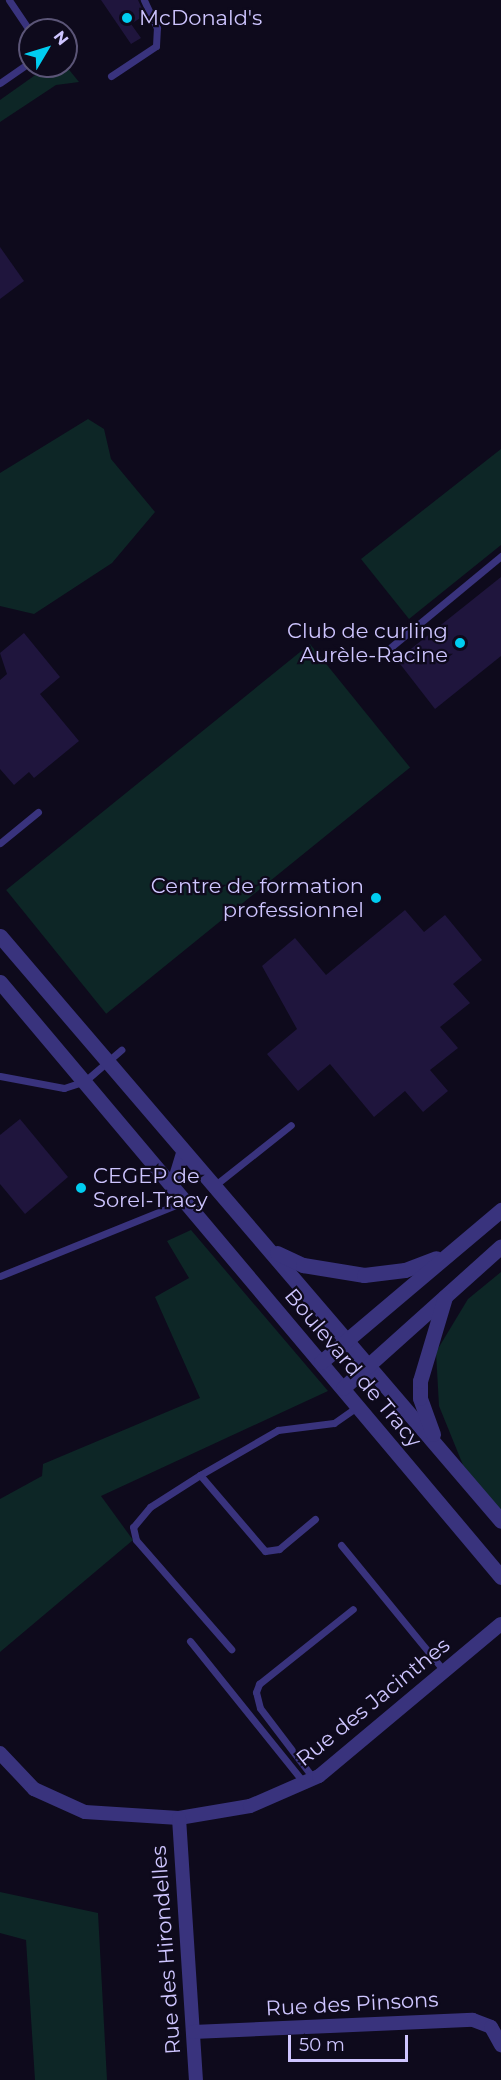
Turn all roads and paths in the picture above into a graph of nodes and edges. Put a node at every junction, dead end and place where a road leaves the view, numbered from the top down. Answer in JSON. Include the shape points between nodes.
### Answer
{"nodes":[{"id":1,"x":9,"y":0,"type":"edge"},
{"id":2,"x":144,"y":0,"type":"edge"},
{"id":3,"x":21,"y":18,"type":"edge"},
{"id":4,"x":18,"y":70,"type":"edge"},
{"id":5,"x":111,"y":76,"type":"dead end"},
{"id":6,"x":0,"y":83,"type":"edge"},
{"id":7,"x":501,"y":556,"type":"edge"},
{"id":8,"x":391,"y":647,"type":"dead end"},
{"id":9,"x":38,"y":812,"type":"dead end"},
{"id":10,"x":0,"y":843,"type":"edge"},
{"id":11,"x":0,"y":936,"type":"edge"},
{"id":12,"x":0,"y":982,"type":"edge"},
{"id":13,"x":121,"y":1050,"type":"dead end"},
{"id":14,"x":109,"y":1060,"type":"junction"},
{"id":15,"x":0,"y":1076,"type":"edge"},
{"id":16,"x":85,"y":1081,"type":"junction"},
{"id":17,"x":291,"y":1125,"type":"dead end"},
{"id":18,"x":184,"y":1151,"type":"junction"},
{"id":19,"x":173,"y":1186,"type":"junction"},
{"id":20,"x":214,"y":1186,"type":"junction"},
{"id":21,"x":186,"y":1201,"type":"junction"},
{"id":22,"x":501,"y":1210,"type":"edge"},
{"id":23,"x":501,"y":1246,"type":"edge"},
{"id":24,"x":455,"y":1249,"type":"junction"},
{"id":25,"x":271,"y":1250,"type":"junction"},
{"id":26,"x":0,"y":1276,"type":"edge"},
{"id":27,"x":449,"y":1288,"type":"junction"},
{"id":28,"x":347,"y":1340,"type":"junction"},
{"id":29,"x":321,"y":1362,"type":"junction"},
{"id":30,"x":369,"y":1366,"type":"junction"},
{"id":31,"x":343,"y":1388,"type":"junction"},
{"id":32,"x":358,"y":1406,"type":"junction"},
{"id":33,"x":446,"y":1455,"type":"junction"},
{"id":34,"x":200,"y":1476,"type":"junction"},
{"id":35,"x":315,"y":1519,"type":"dead end"},
{"id":36,"x":501,"y":1521,"type":"edge"},
{"id":37,"x":340,"y":1545,"type":"dead end"},
{"id":38,"x":501,"y":1577,"type":"edge"},
{"id":39,"x":353,"y":1609,"type":"dead end"},
{"id":40,"x":501,"y":1624,"type":"edge"},
{"id":41,"x":190,"y":1641,"type":"dead end"},
{"id":42,"x":231,"y":1649,"type":"dead end"},
{"id":43,"x":444,"y":1671,"type":"junction"},
{"id":44,"x":0,"y":1753,"type":"edge"},
{"id":45,"x":310,"y":1781,"type":"junction"},
{"id":46,"x":179,"y":1818,"type":"junction"},
{"id":47,"x":193,"y":2032,"type":"junction"},
{"id":48,"x":501,"y":2045,"type":"edge"},
{"id":49,"x":196,"y":2080,"type":"edge"}],
"edges":[{"from":1,"to":3,"type":"lane"},
{"from":2,"to":5,"type":"lane","via":[[157,28],[156,46]]},
{"from":4,"to":6,"type":"lane"},
{"from":7,"to":8,"type":"lane"},
{"from":9,"to":10,"type":"lane"},
{"from":11,"to":14,"type":"street","name":"Boulevard de Tracy"},
{"from":12,"to":16,"type":"street","name":"Boulevard de Tracy"},
{"from":13,"to":14,"type":"lane"},
{"from":14,"to":16,"type":"lane"},
{"from":14,"to":18,"type":"street","name":"Boulevard de Tracy"},
{"from":15,"to":16,"type":"lane","via":[[64,1088]]},
{"from":16,"to":19,"type":"street","name":"Boulevard de Tracy"},
{"from":17,"to":20,"type":"lane"},
{"from":18,"to":19,"type":"street"},
{"from":18,"to":20,"type":"street","name":"Boulevard de Tracy"},
{"from":19,"to":21,"type":"street","name":"Boulevard de Tracy"},
{"from":20,"to":25,"type":"street","name":"Boulevard de Tracy"},
{"from":21,"to":26,"type":"lane"},
{"from":21,"to":29,"type":"street","name":"Boulevard de Tracy"},
{"from":22,"to":24,"type":"street"},
{"from":23,"to":27,"type":"street"},
{"from":24,"to":25,"type":"street","via":[[405,1270],[364,1275],[303,1265]]},
{"from":24,"to":28,"type":"street"},
{"from":25,"to":28,"type":"street","name":"Boulevard de Tracy"},
{"from":27,"to":30,"type":"street"},
{"from":27,"to":33,"type":"street","via":[[429,1337],[420,1381],[428,1424]]},
{"from":28,"to":29,"type":"street"},
{"from":28,"to":30,"type":"street","name":"Boulevard de Tracy"},
{"from":29,"to":31,"type":"street","name":"Boulevard de Tracy"},
{"from":30,"to":31,"type":"street"},
{"from":30,"to":33,"type":"street","name":"Boulevard de Tracy"},
{"from":31,"to":32,"type":"street","name":"Boulevard de Tracy"},
{"from":32,"to":34,"type":"lane","via":[[334,1423],[278,1430]]},
{"from":32,"to":38,"type":"street","name":"Boulevard de Tracy"},
{"from":33,"to":36,"type":"street","name":"Boulevard de Tracy"},
{"from":34,"to":35,"type":"lane","via":[[265,1551],[279,1549]]},
{"from":34,"to":42,"type":"lane","via":[[150,1507],[133,1527],[136,1540]]},
{"from":37,"to":43,"type":"lane"},
{"from":39,"to":45,"type":"lane","via":[[259,1684],[256,1692],[260,1708]]},
{"from":40,"to":43,"type":"street","name":"Rue des Jacinthes"},
{"from":41,"to":45,"type":"lane"},
{"from":43,"to":45,"type":"street","name":"Rue des Jacinthes"},
{"from":44,"to":46,"type":"street","name":"Rue des Jacinthes","via":[[34,1789],[60,1804],[117,1816]]},
{"from":45,"to":46,"type":"street","name":"Rue des Jacinthes","via":[[250,1806]]},
{"from":46,"to":47,"type":"street","name":"Rue des Hirondelles"},
{"from":47,"to":48,"type":"street","name":"Rue des Pinsons","via":[[473,2020],[491,2027]]},
{"from":47,"to":49,"type":"street","name":"Rue des Hirondelles"}]}
